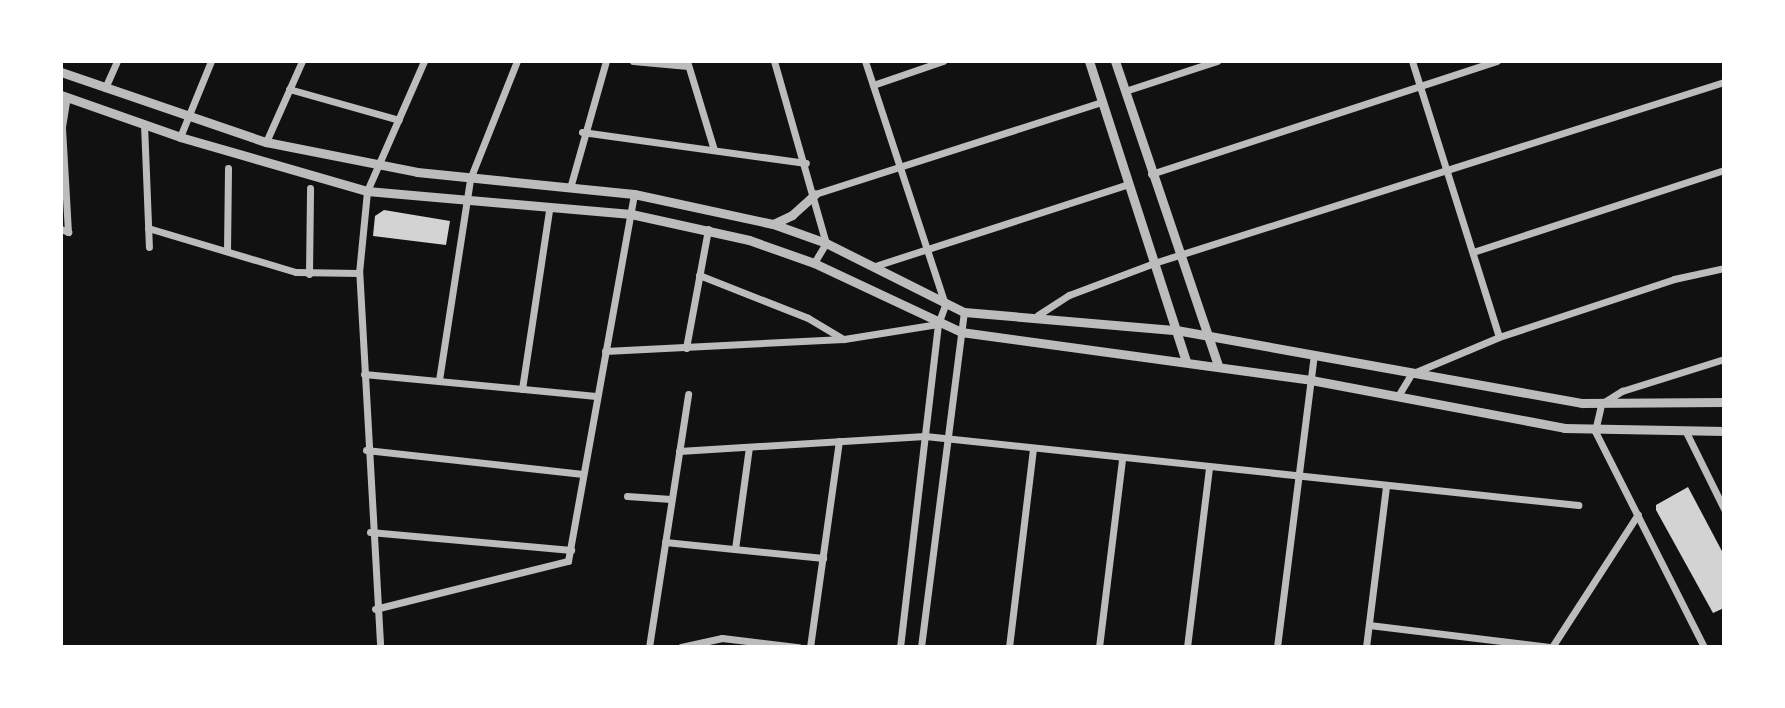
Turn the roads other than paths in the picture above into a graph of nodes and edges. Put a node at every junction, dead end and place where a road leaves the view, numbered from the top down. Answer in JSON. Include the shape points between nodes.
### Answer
{"nodes":[{"id":1,"x":117,"y":61,"type":"edge"},
{"id":2,"x":211,"y":61,"type":"edge"},
{"id":3,"x":302,"y":61,"type":"edge"},
{"id":4,"x":517,"y":61,"type":"edge"},
{"id":5,"x":606,"y":61,"type":"edge"},
{"id":6,"x":633,"y":61,"type":"edge"},
{"id":7,"x":774,"y":61,"type":"edge"},
{"id":8,"x":865,"y":61,"type":"edge"},
{"id":9,"x":943,"y":61,"type":"edge"},
{"id":10,"x":1089,"y":61,"type":"edge"},
{"id":11,"x":1115,"y":61,"type":"edge"},
{"id":12,"x":1217,"y":61,"type":"edge"},
{"id":13,"x":1412,"y":61,"type":"edge"},
{"id":14,"x":1497,"y":61,"type":"edge"},
{"id":15,"x":421,"y":62,"type":"edge"},
{"id":16,"x":687,"y":64,"type":"edge"},
{"id":17,"x":61,"y":72,"type":"edge"},
{"id":18,"x":1724,"y":82,"type":"edge"},
{"id":19,"x":873,"y":85,"type":"junction"},
{"id":20,"x":1420,"y":86,"type":"junction"},
{"id":21,"x":105,"y":88,"type":"junction"},
{"id":22,"x":289,"y":89,"type":"junction"},
{"id":23,"x":1125,"y":91,"type":"junction"},
{"id":24,"x":64,"y":96,"type":"edge"},
{"id":25,"x":1102,"y":102,"type":"junction"},
{"id":26,"x":187,"y":116,"type":"junction"},
{"id":27,"x":399,"y":120,"type":"junction"},
{"id":28,"x":144,"y":124,"type":"junction"},
{"id":29,"x":62,"y":127,"type":"edge"},
{"id":30,"x":582,"y":132,"type":"junction"},
{"id":31,"x":180,"y":137,"type":"junction"},
{"id":32,"x":266,"y":142,"type":"junction"},
{"id":33,"x":714,"y":150,"type":"junction"},
{"id":34,"x":806,"y":163,"type":"junction"},
{"id":35,"x":380,"y":166,"type":"junction"},
{"id":36,"x":899,"y":167,"type":"junction"},
{"id":37,"x":228,"y":168,"type":"dead end"},
{"id":38,"x":1447,"y":170,"type":"junction"},
{"id":39,"x":1724,"y":170,"type":"edge"},
{"id":40,"x":1151,"y":174,"type":"junction"},
{"id":41,"x":471,"y":179,"type":"junction"},
{"id":42,"x":1129,"y":184,"type":"junction"},
{"id":43,"x":310,"y":188,"type":"dead end"},
{"id":44,"x":570,"y":188,"type":"junction"},
{"id":45,"x":367,"y":191,"type":"junction"},
{"id":46,"x":634,"y":194,"type":"junction"},
{"id":47,"x":815,"y":194,"type":"junction"},
{"id":48,"x":467,"y":203,"type":"junction"},
{"id":49,"x":549,"y":210,"type":"junction"},
{"id":50,"x":631,"y":214,"type":"junction"},
{"id":51,"x":773,"y":224,"type":"junction"},
{"id":52,"x":148,"y":228,"type":"junction"},
{"id":53,"x":61,"y":229,"type":"edge"},
{"id":54,"x":708,"y":229,"type":"junction"},
{"id":55,"x":826,"y":243,"type":"junction"},
{"id":56,"x":149,"y":247,"type":"dead end"},
{"id":57,"x":926,"y":249,"type":"junction"},
{"id":58,"x":227,"y":251,"type":"junction"},
{"id":59,"x":1472,"y":253,"type":"junction"},
{"id":60,"x":1179,"y":256,"type":"junction"},
{"id":61,"x":814,"y":263,"type":"junction"},
{"id":62,"x":1154,"y":263,"type":"junction"},
{"id":63,"x":874,"y":266,"type":"junction"},
{"id":64,"x":1724,"y":268,"type":"edge"},
{"id":65,"x":359,"y":273,"type":"junction"},
{"id":66,"x":309,"y":274,"type":"junction"},
{"id":67,"x":699,"y":275,"type":"junction"},
{"id":68,"x":945,"y":305,"type":"junction"},
{"id":69,"x":964,"y":312,"type":"junction"},
{"id":70,"x":1038,"y":315,"type":"junction"},
{"id":71,"x":939,"y":324,"type":"junction"},
{"id":72,"x":1176,"y":330,"type":"junction"},
{"id":73,"x":961,"y":332,"type":"junction"},
{"id":74,"x":1208,"y":336,"type":"junction"},
{"id":75,"x":1499,"y":337,"type":"junction"},
{"id":76,"x":844,"y":339,"type":"junction"},
{"id":77,"x":686,"y":348,"type":"junction"},
{"id":78,"x":605,"y":351,"type":"junction"},
{"id":79,"x":1314,"y":356,"type":"junction"},
{"id":80,"x":1724,"y":359,"type":"edge"},
{"id":81,"x":1186,"y":361,"type":"junction"},
{"id":82,"x":1218,"y":366,"type":"junction"},
{"id":83,"x":364,"y":374,"type":"junction"},
{"id":84,"x":1411,"y":374,"type":"junction"},
{"id":85,"x":439,"y":380,"type":"junction"},
{"id":86,"x":1311,"y":380,"type":"junction"},
{"id":87,"x":522,"y":389,"type":"junction"},
{"id":88,"x":688,"y":394,"type":"dead end"},
{"id":89,"x":596,"y":396,"type":"junction"},
{"id":90,"x":1398,"y":396,"type":"junction"},
{"id":91,"x":1724,"y":402,"type":"edge"},
{"id":92,"x":1601,"y":404,"type":"junction"},
{"id":93,"x":1595,"y":430,"type":"junction"},
{"id":94,"x":1724,"y":431,"type":"edge"},
{"id":95,"x":1687,"y":433,"type":"junction"},
{"id":96,"x":925,"y":436,"type":"junction"},
{"id":97,"x":948,"y":439,"type":"junction"},
{"id":98,"x":839,"y":441,"type":"junction"},
{"id":99,"x":749,"y":447,"type":"junction"},
{"id":100,"x":1033,"y":449,"type":"junction"},
{"id":101,"x":366,"y":450,"type":"junction"},
{"id":102,"x":679,"y":451,"type":"junction"},
{"id":103,"x":1122,"y":459,"type":"junction"},
{"id":104,"x":1209,"y":469,"type":"junction"},
{"id":105,"x":583,"y":474,"type":"junction"},
{"id":106,"x":1299,"y":479,"type":"junction"},
{"id":107,"x":1386,"y":487,"type":"junction"},
{"id":108,"x":1720,"y":492,"type":"edge"},
{"id":109,"x":627,"y":496,"type":"dead end"},
{"id":110,"x":671,"y":499,"type":"junction"},
{"id":111,"x":1578,"y":505,"type":"dead end"},
{"id":112,"x":1724,"y":509,"type":"edge"},
{"id":113,"x":1638,"y":514,"type":"junction"},
{"id":114,"x":370,"y":532,"type":"junction"},
{"id":115,"x":665,"y":542,"type":"junction"},
{"id":116,"x":735,"y":549,"type":"junction"},
{"id":117,"x":570,"y":554,"type":"junction"},
{"id":118,"x":823,"y":558,"type":"junction"},
{"id":119,"x":375,"y":609,"type":"junction"},
{"id":120,"x":1369,"y":625,"type":"junction"},
{"id":121,"x":722,"y":642,"type":"edge"},
{"id":122,"x":380,"y":643,"type":"dead end"},
{"id":123,"x":649,"y":647,"type":"edge"},
{"id":124,"x":681,"y":647,"type":"edge"},
{"id":125,"x":798,"y":647,"type":"edge"},
{"id":126,"x":810,"y":647,"type":"edge"},
{"id":127,"x":900,"y":647,"type":"edge"},
{"id":128,"x":921,"y":647,"type":"edge"},
{"id":129,"x":1009,"y":647,"type":"edge"},
{"id":130,"x":1099,"y":647,"type":"edge"},
{"id":131,"x":1187,"y":647,"type":"edge"},
{"id":132,"x":1278,"y":647,"type":"edge"},
{"id":133,"x":1366,"y":647,"type":"edge"},
{"id":134,"x":1552,"y":647,"type":"edge"},
{"id":135,"x":1704,"y":647,"type":"edge"}],
"edges":[{"from":1,"to":21,"type":"street"},
{"from":2,"to":26,"type":"street"},
{"from":3,"to":22,"type":"street"},
{"from":4,"to":41,"type":"street"},
{"from":5,"to":30,"type":"street"},
{"from":6,"to":16,"type":"street"},
{"from":7,"to":34,"type":"street"},
{"from":8,"to":19,"type":"street"},
{"from":9,"to":19,"type":"street"},
{"from":10,"to":25,"type":"street"},
{"from":11,"to":23,"type":"street"},
{"from":12,"to":23,"type":"street"},
{"from":13,"to":20,"type":"street"},
{"from":14,"to":20,"type":"street"},
{"from":15,"to":27,"type":"street"},
{"from":16,"to":33,"type":"street"},
{"from":17,"to":21,"type":"street"},
{"from":18,"to":38,"type":"street"},
{"from":19,"to":36,"type":"street"},
{"from":20,"to":38,"type":"street"},
{"from":20,"to":40,"type":"street"},
{"from":21,"to":26,"type":"street"},
{"from":22,"to":27,"type":"street"},
{"from":22,"to":32,"type":"street"},
{"from":23,"to":40,"type":"street"},
{"from":24,"to":28,"type":"street"},
{"from":24,"to":29,"type":"street"},
{"from":25,"to":36,"type":"street"},
{"from":25,"to":42,"type":"street"},
{"from":26,"to":31,"type":"street"},
{"from":26,"to":32,"type":"street"},
{"from":27,"to":35,"type":"street"},
{"from":28,"to":31,"type":"street"},
{"from":28,"to":52,"type":"street"},
{"from":29,"to":53,"type":"street","via":[[68,232]]},
{"from":30,"to":33,"type":"street"},
{"from":30,"to":44,"type":"street"},
{"from":31,"to":45,"type":"street"},
{"from":32,"to":35,"type":"street"},
{"from":33,"to":34,"type":"street"},
{"from":34,"to":47,"type":"street"},
{"from":35,"to":41,"type":"street"},
{"from":35,"to":45,"type":"street"},
{"from":36,"to":47,"type":"street"},
{"from":36,"to":57,"type":"street"},
{"from":37,"to":58,"type":"street"},
{"from":38,"to":59,"type":"street"},
{"from":38,"to":60,"type":"street"},
{"from":39,"to":59,"type":"street"},
{"from":40,"to":60,"type":"street"},
{"from":41,"to":44,"type":"street"},
{"from":41,"to":48,"type":"street"},
{"from":42,"to":57,"type":"street"},
{"from":42,"to":62,"type":"street"},
{"from":43,"to":66,"type":"street"},
{"from":44,"to":46,"type":"street"},
{"from":45,"to":48,"type":"street"},
{"from":45,"to":65,"type":"street"},
{"from":46,"to":50,"type":"street"},
{"from":46,"to":51,"type":"street"},
{"from":47,"to":51,"type":"street","via":[[792,215]]},
{"from":47,"to":55,"type":"street"},
{"from":48,"to":49,"type":"street"},
{"from":48,"to":85,"type":"street"},
{"from":49,"to":50,"type":"street"},
{"from":49,"to":87,"type":"street"},
{"from":50,"to":54,"type":"street"},
{"from":50,"to":78,"type":"street"},
{"from":51,"to":55,"type":"street"},
{"from":52,"to":56,"type":"street"},
{"from":52,"to":58,"type":"street"},
{"from":54,"to":61,"type":"street"},
{"from":54,"to":67,"type":"street"},
{"from":55,"to":61,"type":"street"},
{"from":55,"to":63,"type":"street"},
{"from":57,"to":63,"type":"street"},
{"from":57,"to":68,"type":"street"},
{"from":58,"to":66,"type":"street"},
{"from":59,"to":75,"type":"street"},
{"from":60,"to":62,"type":"street"},
{"from":60,"to":74,"type":"street"},
{"from":61,"to":71,"type":"street"},
{"from":62,"to":70,"type":"street","via":[[1069,295]]},
{"from":62,"to":72,"type":"street"},
{"from":63,"to":68,"type":"street"},
{"from":64,"to":75,"type":"street","via":[[1674,279]]},
{"from":65,"to":66,"type":"street"},
{"from":65,"to":83,"type":"street"},
{"from":67,"to":76,"type":"street","via":[[808,318]]},
{"from":67,"to":77,"type":"street"},
{"from":68,"to":69,"type":"street"},
{"from":68,"to":71,"type":"street"},
{"from":69,"to":70,"type":"street"},
{"from":69,"to":73,"type":"street"},
{"from":70,"to":72,"type":"street"},
{"from":71,"to":73,"type":"street"},
{"from":71,"to":76,"type":"street"},
{"from":71,"to":96,"type":"street"},
{"from":72,"to":74,"type":"street"},
{"from":72,"to":81,"type":"street"},
{"from":73,"to":81,"type":"street"},
{"from":73,"to":97,"type":"street"},
{"from":74,"to":79,"type":"street"},
{"from":74,"to":82,"type":"street"},
{"from":75,"to":84,"type":"street"},
{"from":76,"to":77,"type":"street"},
{"from":77,"to":78,"type":"street"},
{"from":78,"to":89,"type":"street"},
{"from":79,"to":84,"type":"street"},
{"from":79,"to":86,"type":"street"},
{"from":80,"to":92,"type":"street","via":[[1640,382]]},
{"from":81,"to":82,"type":"street"},
{"from":82,"to":86,"type":"street"},
{"from":83,"to":85,"type":"street"},
{"from":83,"to":101,"type":"street"},
{"from":84,"to":90,"type":"street"},
{"from":84,"to":92,"type":"street"},
{"from":85,"to":87,"type":"street"},
{"from":86,"to":90,"type":"street"},
{"from":86,"to":106,"type":"street"},
{"from":87,"to":89,"type":"street"},
{"from":88,"to":102,"type":"street"},
{"from":89,"to":105,"type":"street"},
{"from":90,"to":93,"type":"street"},
{"from":91,"to":92,"type":"street"},
{"from":92,"to":93,"type":"street"},
{"from":93,"to":95,"type":"street"},
{"from":93,"to":113,"type":"street"},
{"from":94,"to":95,"type":"street"},
{"from":95,"to":108,"type":"street"},
{"from":96,"to":97,"type":"street"},
{"from":96,"to":98,"type":"street"},
{"from":96,"to":127,"type":"street"},
{"from":97,"to":100,"type":"street"},
{"from":97,"to":128,"type":"street"},
{"from":98,"to":99,"type":"street"},
{"from":98,"to":118,"type":"street"},
{"from":99,"to":102,"type":"street"},
{"from":99,"to":116,"type":"street"},
{"from":100,"to":103,"type":"street"},
{"from":100,"to":129,"type":"street"},
{"from":101,"to":105,"type":"street"},
{"from":101,"to":114,"type":"street"},
{"from":102,"to":110,"type":"street"},
{"from":103,"to":104,"type":"street"},
{"from":103,"to":130,"type":"street"},
{"from":104,"to":106,"type":"street"},
{"from":104,"to":131,"type":"street"},
{"from":105,"to":117,"type":"street"},
{"from":106,"to":107,"type":"street"},
{"from":106,"to":132,"type":"street"},
{"from":107,"to":111,"type":"street"},
{"from":107,"to":120,"type":"street"},
{"from":108,"to":112,"type":"street"},
{"from":109,"to":110,"type":"street"},
{"from":110,"to":115,"type":"street"},
{"from":113,"to":134,"type":"street"},
{"from":113,"to":135,"type":"street"},
{"from":114,"to":117,"type":"street"},
{"from":114,"to":119,"type":"street"},
{"from":115,"to":116,"type":"street"},
{"from":115,"to":123,"type":"street"},
{"from":116,"to":118,"type":"street"},
{"from":117,"to":119,"type":"street","via":[[562,565]]},
{"from":118,"to":126,"type":"street"},
{"from":119,"to":122,"type":"street"},
{"from":120,"to":133,"type":"street"},
{"from":120,"to":134,"type":"street"},
{"from":121,"to":124,"type":"street"},
{"from":121,"to":125,"type":"street"}]}
